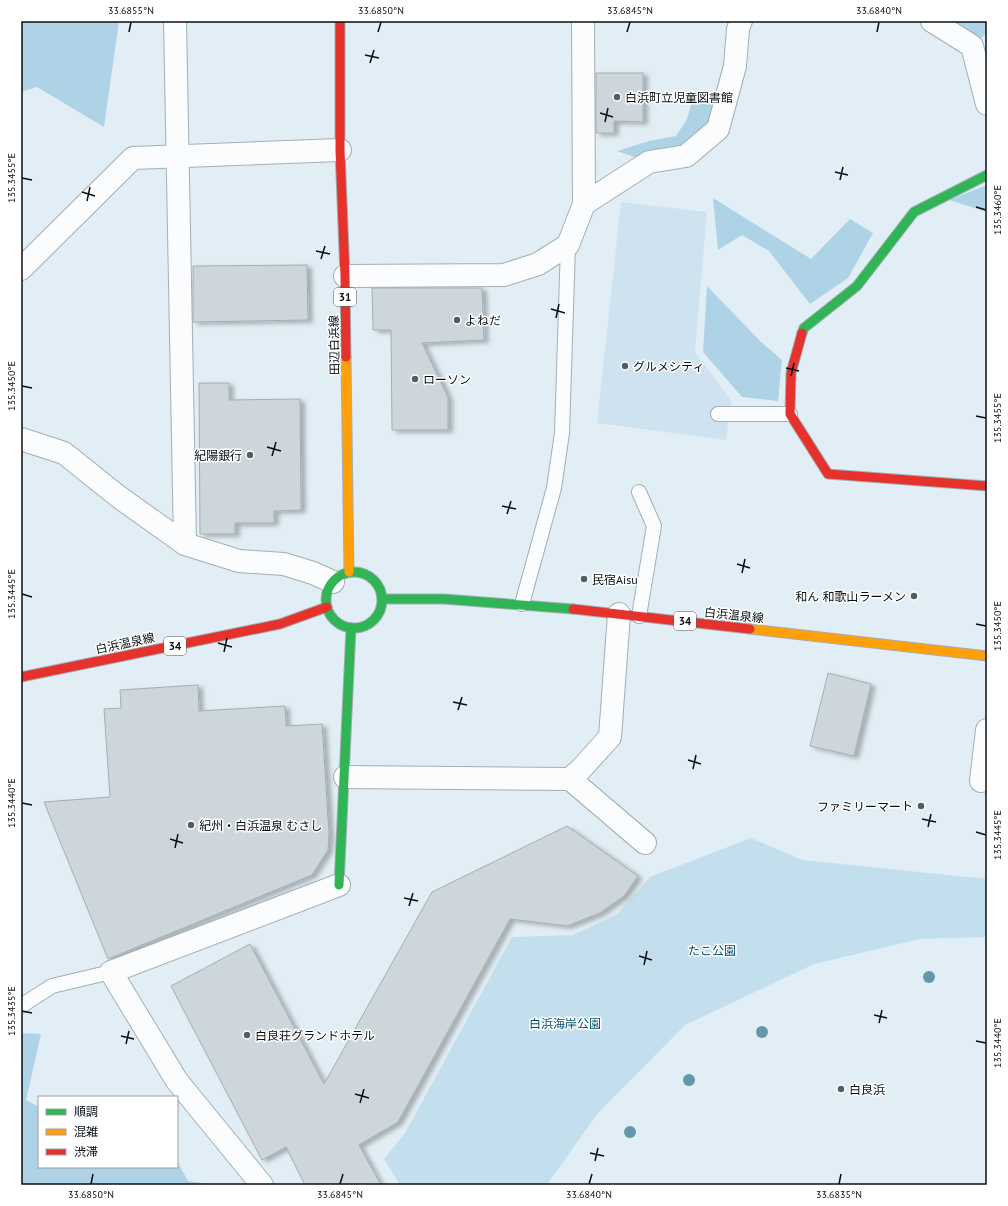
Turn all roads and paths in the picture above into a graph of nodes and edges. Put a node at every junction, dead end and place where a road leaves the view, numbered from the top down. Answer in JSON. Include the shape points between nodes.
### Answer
{"nodes":[{"id":1,"x":175,"y":21,"type":"edge"},
{"id":2,"x":340,"y":21,"type":"edge"},
{"id":3,"x":583,"y":21,"type":"edge"},
{"id":4,"x":741,"y":21,"type":"edge"},
{"id":5,"x":932,"y":21,"type":"edge"},
{"id":6,"x":987,"y":104,"type":"edge"},
{"id":7,"x":340,"y":150,"type":"junction"},
{"id":8,"x":179,"y":157,"type":"junction"},
{"id":9,"x":987,"y":175,"type":"edge"},
{"id":10,"x":584,"y":204,"type":"junction"},
{"id":11,"x":568,"y":245,"type":"junction"},
{"id":12,"x":21,"y":269,"type":"edge"},
{"id":13,"x":345,"y":276,"type":"junction"},
{"id":14,"x":718,"y":414,"type":"dead end"},
{"id":15,"x":790,"y":414,"type":"junction"},
{"id":16,"x":21,"y":439,"type":"edge"},
{"id":17,"x":987,"y":486,"type":"edge"},
{"id":18,"x":639,"y":492,"type":"dead end"},
{"id":19,"x":185,"y":544,"type":"junction"},
{"id":20,"x":341,"y":577,"type":"junction"},
{"id":21,"x":382,"y":599,"type":"junction"},
{"id":22,"x":522,"y":604,"type":"junction"},
{"id":23,"x":327,"y":607,"type":"junction"},
{"id":24,"x":629,"y":615,"type":"junction"},
{"id":25,"x":351,"y":628,"type":"junction"},
{"id":26,"x":987,"y":656,"type":"edge"},
{"id":27,"x":21,"y":677,"type":"edge"},
{"id":28,"x":987,"y":730,"type":"edge"},
{"id":29,"x":345,"y":777,"type":"junction"},
{"id":30,"x":570,"y":779,"type":"junction"},
{"id":31,"x":982,"y":781,"type":"dead end"},
{"id":32,"x":645,"y":843,"type":"dead end"},
{"id":33,"x":339,"y":885,"type":"joint"},
{"id":34,"x":111,"y":972,"type":"junction"},
{"id":35,"x":21,"y":1006,"type":"edge"},
{"id":36,"x":262,"y":1185,"type":"edge"}],
"edges":[{"from":1,"to":8,"type":"street"},
{"from":2,"to":7,"type":"main road","name":"田辺白浜線","number":"31"},
{"from":3,"to":10,"type":"street"},
{"from":4,"to":10,"type":"street","via":[[735,66],[718,129],[686,156],[649,162]]},
{"from":5,"to":6,"type":"street","via":[[972,46]]},
{"from":7,"to":8,"type":"street"},
{"from":7,"to":13,"type":"main road","name":"田辺白浜線","number":"31"},
{"from":8,"to":12,"type":"street","via":[[133,158]]},
{"from":8,"to":19,"type":"street"},
{"from":9,"to":15,"type":"main road","via":[[914,212],[857,286],[804,328],[791,373]]},
{"from":10,"to":11,"type":"street"},
{"from":11,"to":13,"type":"street","via":[[538,264],[504,275]]},
{"from":11,"to":22,"type":"lane","via":[[562,433],[554,488]]},
{"from":13,"to":20,"type":"main road","name":"田辺白浜線","number":"31"},
{"from":14,"to":15,"type":"lane"},
{"from":15,"to":17,"type":"main road","via":[[828,474]]},
{"from":16,"to":19,"type":"street","via":[[64,453],[119,497]]},
{"from":18,"to":24,"type":"lane","via":[[654,526]]},
{"from":19,"to":20,"type":"street","via":[[239,561],[284,564],[313,574]]},
{"from":20,"to":21,"type":"main road","via":[[357,572],[365,574],[377,584]]},
{"from":20,"to":23,"type":"main road","via":[[328,589]]},
{"from":21,"to":22,"type":"main road","name":"白浜温泉線","number":"34","via":[[444,599]]},
{"from":21,"to":25,"type":"main road","via":[[373,621],[359,628]]},
{"from":22,"to":24,"type":"main road","name":"白浜温泉線","number":"34"},
{"from":23,"to":25,"type":"main road","via":[[336,621]]},
{"from":23,"to":27,"type":"main road","name":"白浜温泉線","number":"34","via":[[280,624]]},
{"from":24,"to":26,"type":"main road","name":"白浜温泉線","number":"34"},
{"from":24,"to":30,"type":"street","via":[[610,737]]},
{"from":25,"to":29,"type":"main road"},
{"from":28,"to":31,"type":"street"},
{"from":29,"to":30,"type":"street"},
{"from":29,"to":33,"type":"main road"},
{"from":30,"to":32,"type":"street"},
{"from":33,"to":34,"type":"street"},
{"from":34,"to":35,"type":"lane","via":[[52,986]]},
{"from":34,"to":36,"type":"street","via":[[178,1081]]}]}
